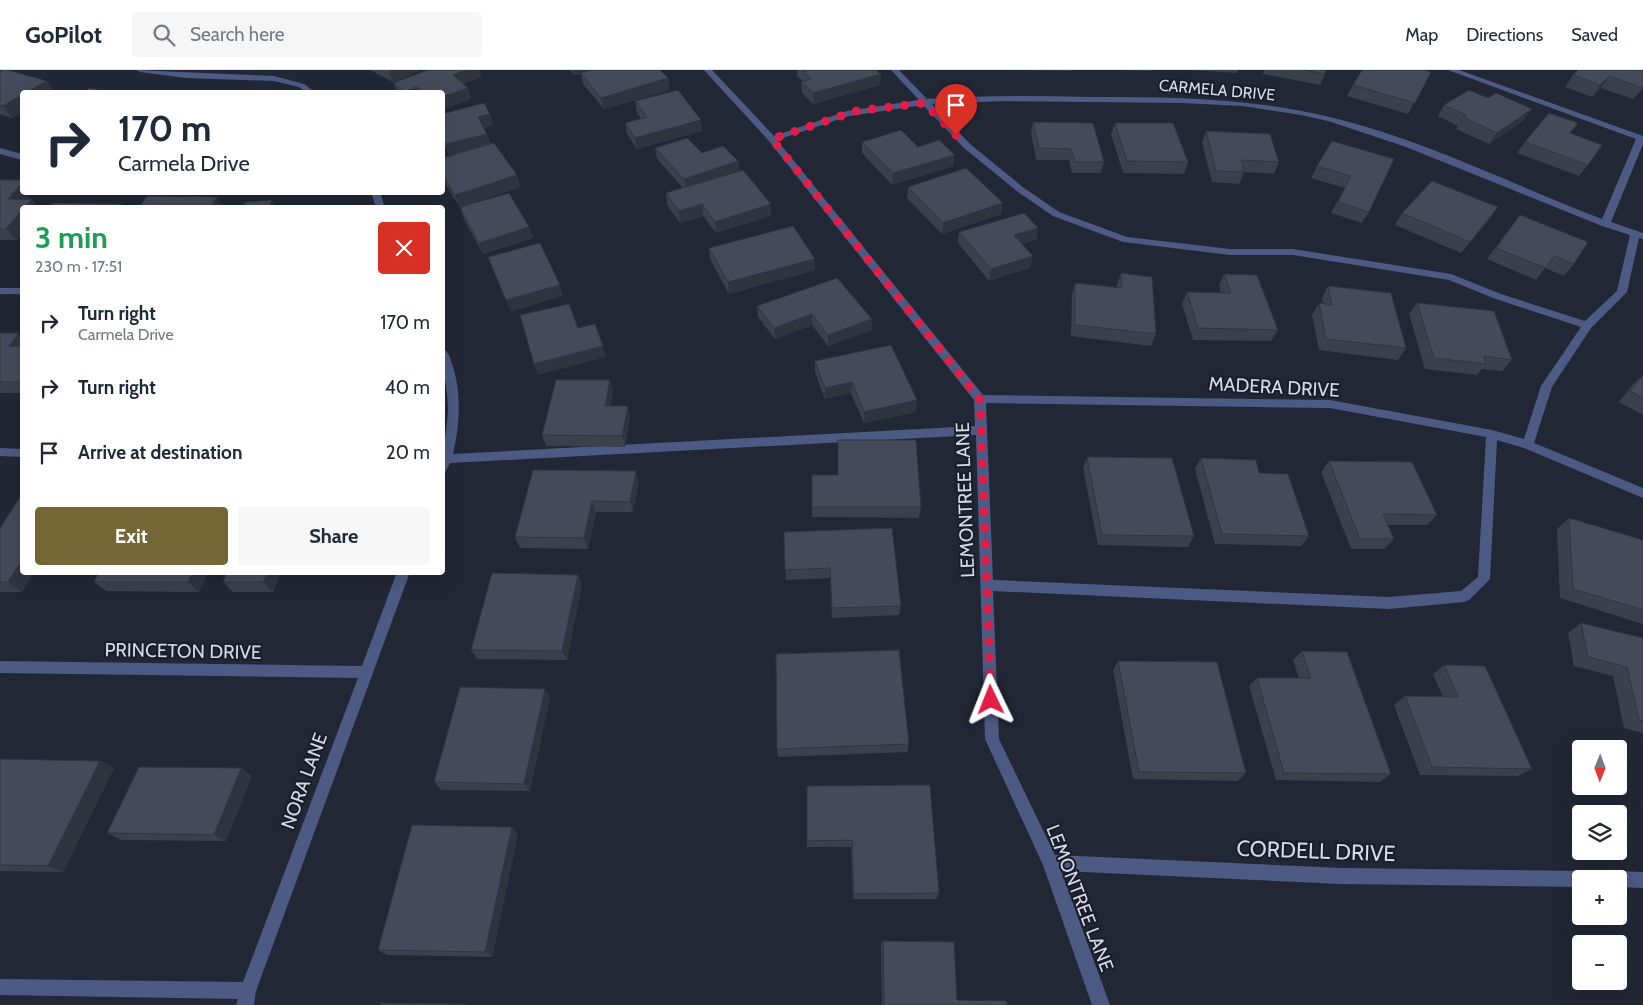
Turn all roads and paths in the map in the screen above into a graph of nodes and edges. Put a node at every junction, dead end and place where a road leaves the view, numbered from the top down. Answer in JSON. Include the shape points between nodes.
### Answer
{"nodes":[{"id":1,"x":140,"y":70,"type":"edge"},
{"id":2,"x":708,"y":70,"type":"edge"},
{"id":3,"x":895,"y":70,"type":"edge"},
{"id":4,"x":1452,"y":70,"type":"edge"},
{"id":5,"x":308,"y":90,"type":"edge"},
{"id":6,"x":924,"y":103,"type":"junction"},
{"id":7,"x":1642,"y":136,"type":"edge"},
{"id":8,"x":772,"y":139,"type":"junction"},
{"id":9,"x":0,"y":151,"type":"edge"},
{"id":10,"x":20,"y":156,"type":"edge"},
{"id":11,"x":1605,"y":224,"type":"junction"},
{"id":12,"x":1639,"y":235,"type":"edge"},
{"id":13,"x":0,"y":291,"type":"edge"},
{"id":14,"x":20,"y":291,"type":"edge"},
{"id":15,"x":1587,"y":324,"type":"junction"},
{"id":16,"x":445,"y":359,"type":"edge"},
{"id":17,"x":980,"y":400,"type":"junction"},
{"id":18,"x":981,"y":430,"type":"junction"},
{"id":19,"x":1492,"y":434,"type":"junction"},
{"id":20,"x":1528,"y":445,"type":"junction"},
{"id":21,"x":0,"y":452,"type":"edge"},
{"id":22,"x":20,"y":453,"type":"edge"},
{"id":23,"x":445,"y":457,"type":"edge"},
{"id":24,"x":445,"y":462,"type":"edge"},
{"id":25,"x":1643,"y":493,"type":"edge"},
{"id":26,"x":403,"y":575,"type":"edge"},
{"id":27,"x":987,"y":585,"type":"junction"},
{"id":28,"x":0,"y":667,"type":"edge"},
{"id":29,"x":366,"y":672,"type":"junction"},
{"id":30,"x":1050,"y":863,"type":"junction"},
{"id":31,"x":1572,"y":879,"type":"edge"},
{"id":32,"x":1627,"y":879,"type":"edge"},
{"id":33,"x":1643,"y":880,"type":"edge"},
{"id":34,"x":0,"y":988,"type":"edge"},
{"id":35,"x":246,"y":998,"type":"edge"},
{"id":36,"x":1101,"y":1005,"type":"edge"}],
"edges":[{"from":1,"to":5,"type":"street","via":[[284,81]]},
{"from":2,"to":8,"type":"street","name":"LEMONTREE LANE"},
{"from":3,"to":6,"type":"street"},
{"from":4,"to":7,"type":"street"},
{"from":6,"to":8,"type":"street","name":"CARMELA DRIVE","via":[[856,111]]},
{"from":6,"to":11,"type":"street","name":"CARMELA DRIVE","via":[[968,97],[1177,99],[1250,105],[1329,119],[1422,151]]},
{"from":6,"to":15,"type":"street","via":[[967,146],[1056,214],[1126,240],[1230,252],[1293,252],[1451,277],[1497,296]]},
{"from":7,"to":11,"type":"street"},
{"from":8,"to":17,"type":"street","name":"LEMONTREE LANE"},
{"from":9,"to":10,"type":"street"},
{"from":11,"to":12,"type":"street","name":"CARMELA DRIVE"},
{"from":12,"to":15,"type":"street","via":[[1622,292]]},
{"from":13,"to":14,"type":"street"},
{"from":15,"to":20,"type":"street","via":[[1547,386]]},
{"from":16,"to":23,"type":"street","via":[[455,410]]},
{"from":17,"to":18,"type":"street","name":"LEMONTREE LANE"},
{"from":17,"to":19,"type":"street","name":"MADERA DRIVE","via":[[1330,404]]},
{"from":18,"to":24,"type":"street"},
{"from":18,"to":27,"type":"street","name":"LEMONTREE LANE"},
{"from":19,"to":20,"type":"street","name":"MADERA DRIVE"},
{"from":19,"to":27,"type":"street","via":[[1484,579],[1464,596],[1389,603]]},
{"from":20,"to":25,"type":"street","name":"MADERA DRIVE"},
{"from":21,"to":22,"type":"street"},
{"from":26,"to":29,"type":"street","name":"NORA LANE"},
{"from":27,"to":30,"type":"street","name":"LEMONTREE LANE","via":[[992,739]]},
{"from":28,"to":29,"type":"street","name":"PRINCETON DRIVE"},
{"from":29,"to":35,"type":"street","name":"NORA LANE"},
{"from":30,"to":31,"type":"street","name":"CORDELL DRIVE","via":[[1340,876]]},
{"from":30,"to":36,"type":"street","name":"LEMONTREE LANE"},
{"from":32,"to":33,"type":"street"},
{"from":34,"to":35,"type":"street"}]}
